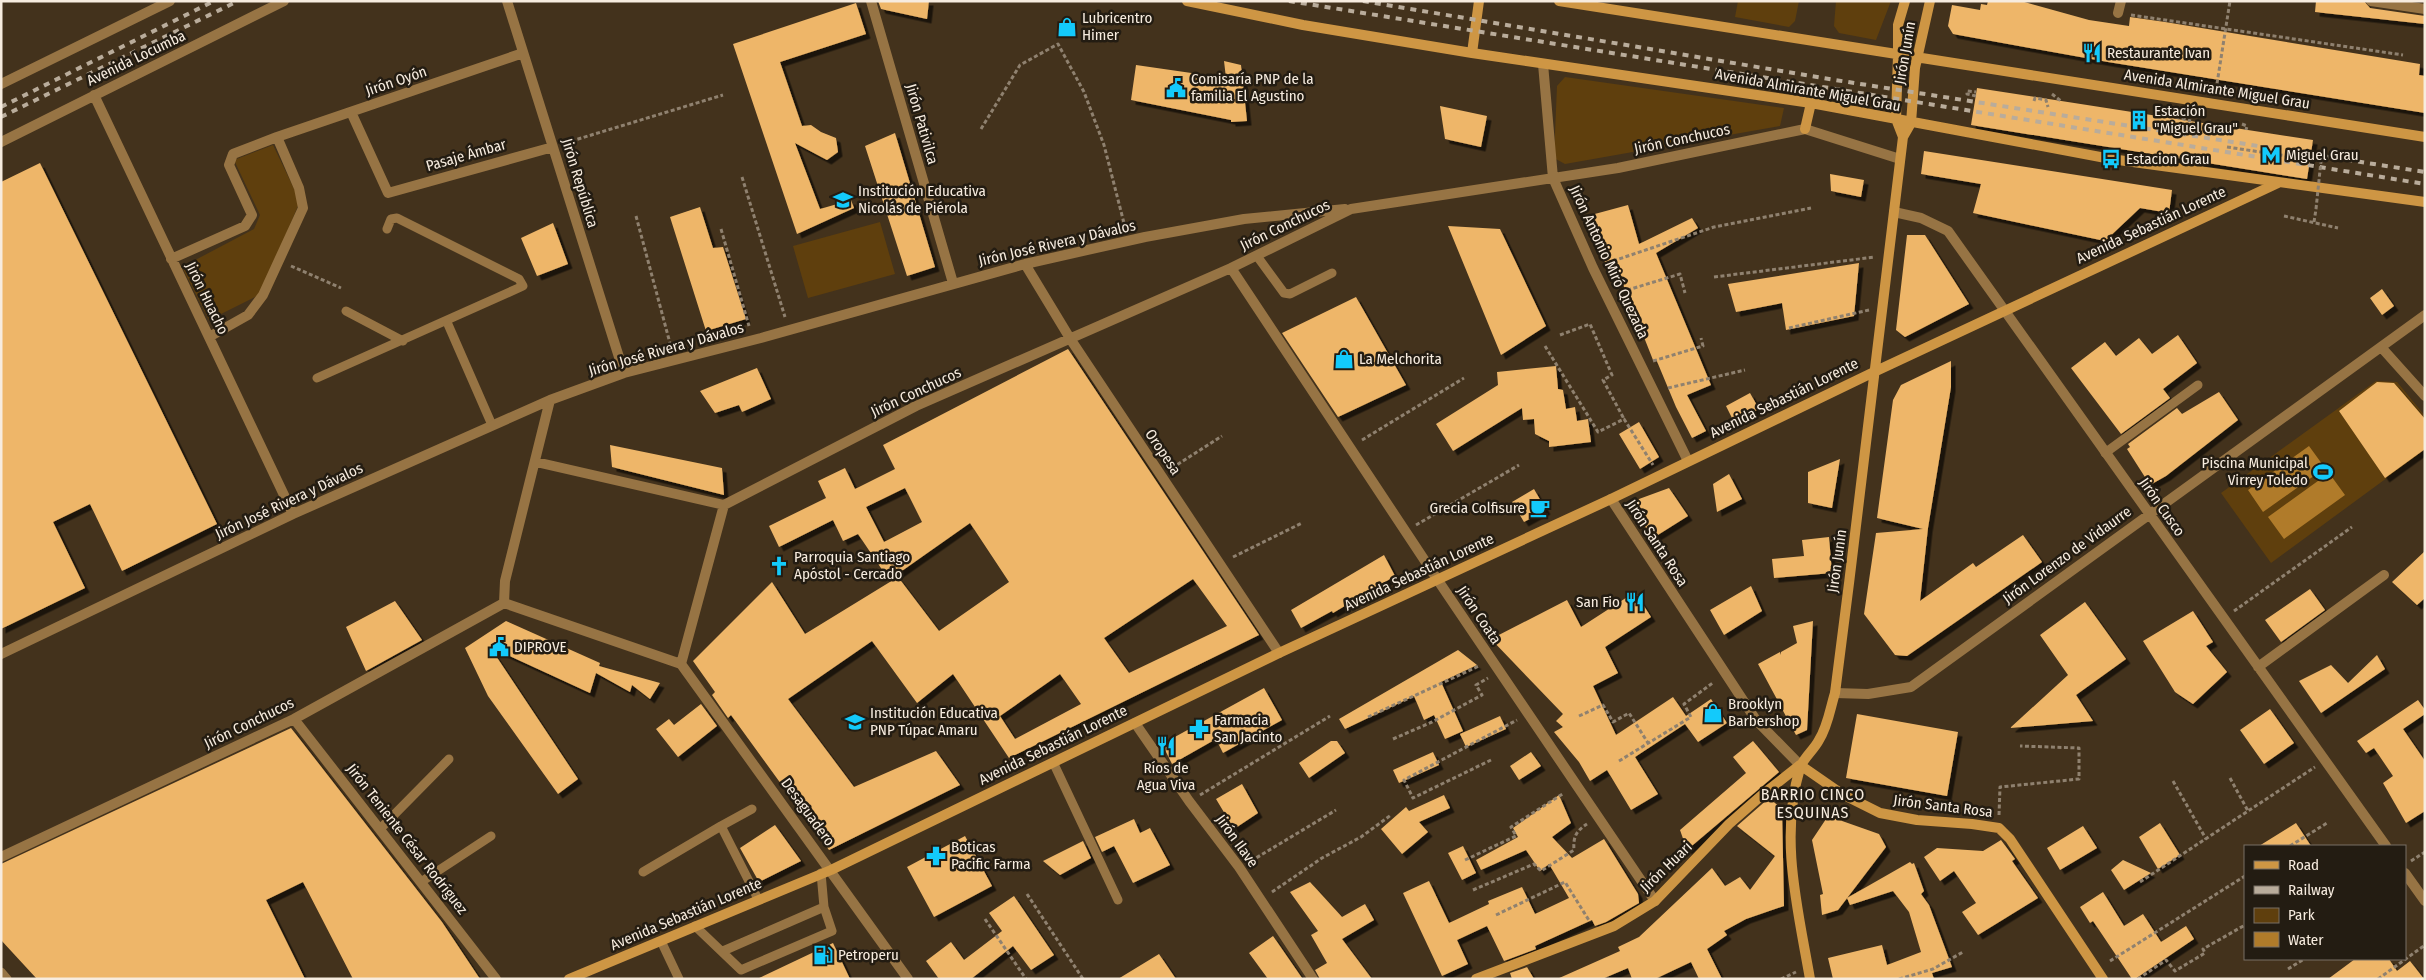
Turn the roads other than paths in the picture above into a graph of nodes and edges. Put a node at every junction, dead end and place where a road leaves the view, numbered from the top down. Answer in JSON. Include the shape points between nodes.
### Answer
{"nodes":[{"id":1,"x":170,"y":1,"type":"edge"},
{"id":2,"x":284,"y":1,"type":"edge"},
{"id":3,"x":507,"y":1,"type":"edge"},
{"id":4,"x":872,"y":1,"type":"edge"},
{"id":5,"x":1187,"y":1,"type":"edge"},
{"id":6,"x":1479,"y":1,"type":"edge"},
{"id":7,"x":1559,"y":1,"type":"edge"},
{"id":8,"x":1905,"y":1,"type":"edge"},
{"id":9,"x":1930,"y":1,"type":"edge"},
{"id":10,"x":2121,"y":1,"type":"edge"},
{"id":11,"x":2371,"y":1,"type":"edge"},
{"id":12,"x":2425,"y":9,"type":"edge"},
{"id":13,"x":2118,"y":13,"type":"road end"},
{"id":14,"x":524,"y":53,"type":"junction"},
{"id":15,"x":1472,"y":53,"type":"junction"},
{"id":16,"x":1898,"y":55,"type":"junction"},
{"id":17,"x":1917,"y":58,"type":"junction"},
{"id":18,"x":1543,"y":64,"type":"junction"},
{"id":19,"x":1,"y":84,"type":"edge"},
{"id":20,"x":94,"y":95,"type":"junction"},
{"id":21,"x":1811,"y":103,"type":"junction"},
{"id":22,"x":351,"y":112,"type":"junction"},
{"id":23,"x":1896,"y":120,"type":"junction"},
{"id":24,"x":1911,"y":123,"type":"junction"},
{"id":25,"x":1805,"y":130,"type":"junction"},
{"id":26,"x":278,"y":136,"type":"junction"},
{"id":27,"x":2425,"y":137,"type":"edge"},
{"id":28,"x":1903,"y":138,"type":"junction"},
{"id":29,"x":1,"y":142,"type":"edge"},
{"id":30,"x":553,"y":147,"type":"junction"},
{"id":31,"x":1900,"y":158,"type":"junction"},
{"id":32,"x":1553,"y":178,"type":"junction"},
{"id":33,"x":2278,"y":183,"type":"junction"},
{"id":34,"x":2425,"y":202,"type":"edge"},
{"id":35,"x":1351,"y":209,"type":"junction"},
{"id":36,"x":1894,"y":212,"type":"junction"},
{"id":37,"x":387,"y":229,"type":"dead end"},
{"id":38,"x":1257,"y":256,"type":"junction"},
{"id":39,"x":171,"y":259,"type":"junction"},
{"id":40,"x":1025,"y":264,"type":"junction"},
{"id":41,"x":1231,"y":268,"type":"junction"},
{"id":42,"x":1332,"y":273,"type":"dead end"},
{"id":43,"x":952,"y":283,"type":"junction"},
{"id":44,"x":346,"y":311,"type":"dead end"},
{"id":45,"x":2004,"y":311,"type":"junction"},
{"id":46,"x":2425,"y":316,"type":"edge"},
{"id":47,"x":447,"y":322,"type":"junction"},
{"id":48,"x":209,"y":337,"type":"junction"},
{"id":49,"x":1071,"y":340,"type":"junction"},
{"id":50,"x":403,"y":341,"type":"junction"},
{"id":51,"x":2381,"y":347,"type":"junction"},
{"id":52,"x":1874,"y":372,"type":"junction"},
{"id":53,"x":624,"y":373,"type":"junction"},
{"id":54,"x":317,"y":378,"type":"dead end"},
{"id":55,"x":2198,"y":385,"type":"dead end"},
{"id":56,"x":2425,"y":396,"type":"edge"},
{"id":57,"x":550,"y":400,"type":"junction"},
{"id":58,"x":492,"y":425,"type":"junction"},
{"id":59,"x":2105,"y":453,"type":"junction"},
{"id":60,"x":1688,"y":461,"type":"junction"},
{"id":61,"x":536,"y":462,"type":"junction"},
{"id":62,"x":1611,"y":499,"type":"junction"},
{"id":63,"x":724,"y":505,"type":"junction"},
{"id":64,"x":293,"y":514,"type":"junction"},
{"id":65,"x":2148,"y":514,"type":"junction"},
{"id":66,"x":2384,"y":575,"type":"dead end"},
{"id":67,"x":1437,"y":580,"type":"junction"},
{"id":68,"x":504,"y":603,"type":"junction"},
{"id":69,"x":1279,"y":653,"type":"junction"},
{"id":70,"x":1,"y":654,"type":"edge"},
{"id":71,"x":681,"y":664,"type":"junction"},
{"id":72,"x":2258,"y":667,"type":"junction"},
{"id":73,"x":1835,"y":693,"type":"junction"},
{"id":74,"x":294,"y":719,"type":"junction"},
{"id":75,"x":1135,"y":723,"type":"junction"},
{"id":76,"x":449,"y":759,"type":"dead end"},
{"id":77,"x":1053,"y":762,"type":"junction"},
{"id":78,"x":1800,"y":765,"type":"junction"},
{"id":79,"x":752,"y":809,"type":"dead end"},
{"id":80,"x":721,"y":826,"type":"junction"},
{"id":81,"x":380,"y":830,"type":"junction"},
{"id":82,"x":491,"y":836,"type":"dead end"},
{"id":83,"x":2385,"y":845,"type":"edge"},
{"id":84,"x":1,"y":857,"type":"edge"},
{"id":85,"x":826,"y":871,"type":"junction"},
{"id":86,"x":643,"y":872,"type":"dead end"},
{"id":87,"x":2406,"y":874,"type":"edge"},
{"id":88,"x":421,"y":882,"type":"junction"},
{"id":89,"x":758,"y":899,"type":"junction"},
{"id":90,"x":1118,"y":900,"type":"dead end"},
{"id":91,"x":1655,"y":901,"type":"junction"},
{"id":92,"x":2425,"y":901,"type":"edge"},
{"id":93,"x":824,"y":907,"type":"junction"},
{"id":94,"x":695,"y":926,"type":"junction"},
{"id":95,"x":661,"y":941,"type":"junction"},
{"id":96,"x":723,"y":951,"type":"junction"},
{"id":97,"x":1,"y":972,"type":"edge"},
{"id":98,"x":7,"y":979,"type":"edge"},
{"id":99,"x":496,"y":979,"type":"edge"},
{"id":100,"x":569,"y":979,"type":"edge"},
{"id":101,"x":679,"y":979,"type":"edge"},
{"id":102,"x":908,"y":979,"type":"edge"},
{"id":103,"x":1313,"y":979,"type":"edge"},
{"id":104,"x":1476,"y":979,"type":"edge"},
{"id":105,"x":1810,"y":979,"type":"edge"},
{"id":106,"x":2103,"y":979,"type":"edge"}],
"edges":[{"from":1,"to":19,"type":"street"},
{"from":2,"to":20,"type":"street","name":"Avenida Locumba"},
{"from":3,"to":14,"type":"street","name":"Jirón República"},
{"from":4,"to":43,"type":"street","name":"Jirón Pativilca"},
{"from":5,"to":15,"type":"main road","name":"Avenida Almirante Miguel Grau","via":[[1303,25]]},
{"from":6,"to":15,"type":"main road"},
{"from":7,"to":16,"type":"main road","name":"Avenida Almirante Miguel Grau"},
{"from":8,"to":16,"type":"main road","name":"Jirón Junín","via":[[1898,25]]},
{"from":9,"to":17,"type":"main road","name":"Jirón Junín"},
{"from":10,"to":13,"type":"street"},
{"from":11,"to":12,"type":"street"},
{"from":14,"to":22,"type":"street","name":"Jirón Oyón"},
{"from":14,"to":30,"type":"street","name":"Jirón República"},
{"from":15,"to":18,"type":"main road","name":"Avenida Almirante Miguel Grau"},
{"from":16,"to":17,"type":"main road","name":"Avenida Almirante Miguel Grau"},
{"from":16,"to":23,"type":"main road","name":"Jirón Junín"},
{"from":17,"to":24,"type":"main road","name":"Jirón Junín"},
{"from":17,"to":27,"type":"main road","name":"Avenida Almirante Miguel Grau"},
{"from":18,"to":21,"type":"main road","name":"Avenida Almirante Miguel Grau"},
{"from":18,"to":32,"type":"street","name":"Jirón Antonio Miró Quezada"},
{"from":20,"to":29,"type":"street","name":"Avenida Locumba"},
{"from":20,"to":39,"type":"street","name":"Jirón Huacho"},
{"from":21,"to":23,"type":"main road","name":"Avenida Almirante Miguel Grau"},
{"from":21,"to":25,"type":"main road"},
{"from":22,"to":26,"type":"street","name":"Jirón Oyón"},
{"from":22,"to":30,"type":"street","name":"Pasaje Ámbar","via":[[388,193]]},
{"from":23,"to":24,"type":"main road","name":"Avenida Almirante Miguel Grau"},
{"from":23,"to":28,"type":"main road","name":"Jirón Junín"},
{"from":24,"to":28,"type":"main road","name":"Jirón Junín"},
{"from":24,"to":33,"type":"main road","name":"Avenida Almirante Miguel Grau","via":[[2110,159]]},
{"from":25,"to":31,"type":"street","name":"Jirón Conchucos"},
{"from":25,"to":32,"type":"street","name":"Jirón Conchucos"},
{"from":26,"to":39,"type":"street","name":"Jirón Oyón","via":[[233,154],[229,165],[252,215],[246,226]]},
{"from":26,"to":48,"type":"street","via":[[304,208],[263,295],[248,315]]},
{"from":28,"to":31,"type":"main road","name":"Jirón Junín"},
{"from":30,"to":53,"type":"street","name":"Jirón República"},
{"from":31,"to":36,"type":"main road","name":"Jirón Junín"},
{"from":32,"to":35,"type":"street","name":"Jirón Conchucos"},
{"from":32,"to":60,"type":"street","name":"Jirón Antonio Miró Quezada","via":[[1593,268]]},
{"from":33,"to":34,"type":"main road","name":"Avenida Almirante Miguel Grau"},
{"from":33,"to":45,"type":"main road","name":"Avenida Sebastián Lorente"},
{"from":35,"to":38,"type":"street","name":"Jirón Conchucos"},
{"from":35,"to":40,"type":"street","name":"Jirón José Rivera y Dávalos","via":[[1244,219]]},
{"from":36,"to":45,"type":"street","name":"Jirón Cusco","via":[[1922,218],[1948,231]]},
{"from":36,"to":52,"type":"main road","name":"Jirón Junín"},
{"from":37,"to":47,"type":"lane","via":[[392,219],[397,218],[522,282],[520,289]]},
{"from":38,"to":41,"type":"street","name":"Jirón Conchucos"},
{"from":38,"to":42,"type":"lane","via":[[1284,293],[1290,294]]},
{"from":39,"to":48,"type":"street","name":"Jirón Huacho"},
{"from":40,"to":43,"type":"street","name":"Jirón José Rivera y Dávalos"},
{"from":40,"to":49,"type":"street","name":"Oropesa"},
{"from":41,"to":49,"type":"street","name":"Jirón Conchucos"},
{"from":41,"to":67,"type":"street","name":"Jirón Coata"},
{"from":43,"to":53,"type":"street","name":"Jirón José Rivera y Dávalos"},
{"from":44,"to":50,"type":"lane"},
{"from":45,"to":52,"type":"main road","name":"Avenida Sebastián Lorente"},
{"from":45,"to":59,"type":"street","name":"Jirón Cusco"},
{"from":46,"to":51,"type":"street","name":"Jirón Lorenzo de Vidaurre"},
{"from":47,"to":50,"type":"lane"},
{"from":47,"to":58,"type":"lane"},
{"from":48,"to":64,"type":"street","name":"Jirón Huacho"},
{"from":49,"to":63,"type":"street","name":"Jirón Conchucos","via":[[916,406]]},
{"from":49,"to":69,"type":"street","name":"Oropesa"},
{"from":50,"to":54,"type":"lane"},
{"from":51,"to":56,"type":"street"},
{"from":51,"to":65,"type":"street","name":"Jirón Lorenzo de Vidaurre"},
{"from":52,"to":60,"type":"main road","name":"Avenida Sebastián Lorente"},
{"from":52,"to":73,"type":"main road","name":"Jirón Junín"},
{"from":53,"to":57,"type":"street","name":"Jirón José Rivera y Dávalos"},
{"from":55,"to":59,"type":"lane"},
{"from":57,"to":58,"type":"street","name":"Jirón José Rivera y Dávalos"},
{"from":57,"to":61,"type":"street"},
{"from":58,"to":64,"type":"street","name":"Jirón José Rivera y Dávalos"},
{"from":59,"to":65,"type":"street","name":"Jirón Cusco"},
{"from":60,"to":62,"type":"main road","name":"Avenida Sebastián Lorente"},
{"from":61,"to":63,"type":"street"},
{"from":61,"to":68,"type":"street","via":[[505,581]]},
{"from":62,"to":67,"type":"main road","name":"Avenida Sebastián Lorente"},
{"from":62,"to":78,"type":"street","name":"Jirón Santa Rosa","via":[[1756,720]]},
{"from":63,"to":71,"type":"street"},
{"from":64,"to":70,"type":"street","name":"Jirón José Rivera y Dávalos"},
{"from":65,"to":72,"type":"street","name":"Jirón Cusco"},
{"from":65,"to":73,"type":"street","name":"Jirón Lorenzo de Vidaurre","via":[[1911,687],[1868,694]]},
{"from":66,"to":72,"type":"street"},
{"from":67,"to":69,"type":"main road","name":"Avenida Sebastián Lorente"},
{"from":67,"to":91,"type":"street","name":"Jirón Coata"},
{"from":68,"to":71,"type":"street"},
{"from":68,"to":74,"type":"street","name":"Jirón Conchucos"},
{"from":69,"to":75,"type":"main road","name":"Avenida Sebastián Lorente"},
{"from":71,"to":85,"type":"street","name":"Desaguadero"},
{"from":72,"to":83,"type":"street","name":"Jirón Cusco"},
{"from":73,"to":78,"type":"main road","name":"Jirón Junín","via":[[1819,742]]},
{"from":74,"to":81,"type":"street","name":"Jirón Teniente César Rodríguez"},
{"from":74,"to":84,"type":"street","name":"Jirón Conchucos"},
{"from":75,"to":77,"type":"main road","name":"Avenida Sebastián Lorente"},
{"from":75,"to":103,"type":"street","name":"Jirón Ilave","via":[[1239,867]]},
{"from":76,"to":81,"type":"lane"},
{"from":77,"to":85,"type":"main road","name":"Avenida Sebastián Lorente"},
{"from":77,"to":90,"type":"lane"},
{"from":78,"to":91,"type":"main road","name":"Jirón Huari","via":[[1729,824]]},
{"from":78,"to":105,"type":"main road","name":"Jirón Junín","via":[[1789,830],[1794,887]]},
{"from":78,"to":106,"type":"main road","name":"Jirón Santa Rosa","via":[[1842,794],[1880,813],[1999,828],[2010,838]]},
{"from":79,"to":80,"type":"lane"},
{"from":80,"to":86,"type":"lane"},
{"from":80,"to":89,"type":"lane"},
{"from":81,"to":88,"type":"street","name":"Jirón Teniente César Rodríguez"},
{"from":82,"to":88,"type":"lane"},
{"from":85,"to":89,"type":"main road","name":"Avenida Sebastián Lorente"},
{"from":85,"to":93,"type":"lane"},
{"from":85,"to":102,"type":"street","name":"Desaguadero"},
{"from":87,"to":92,"type":"street"},
{"from":88,"to":99,"type":"street","name":"Jirón Teniente César Rodríguez"},
{"from":89,"to":94,"type":"main road","name":"Avenida Sebastián Lorente"},
{"from":91,"to":104,"type":"main road","name":"Jirón Huari","via":[[1614,926]]},
{"from":93,"to":96,"type":"lane"},
{"from":93,"to":96,"type":"lane","via":[[832,931],[741,970]]},
{"from":94,"to":95,"type":"main road","name":"Avenida Sebastián Lorente"},
{"from":94,"to":96,"type":"lane"},
{"from":95,"to":100,"type":"main road","name":"Avenida Sebastián Lorente"},
{"from":95,"to":101,"type":"lane"},
{"from":97,"to":98,"type":"lane"}]}
